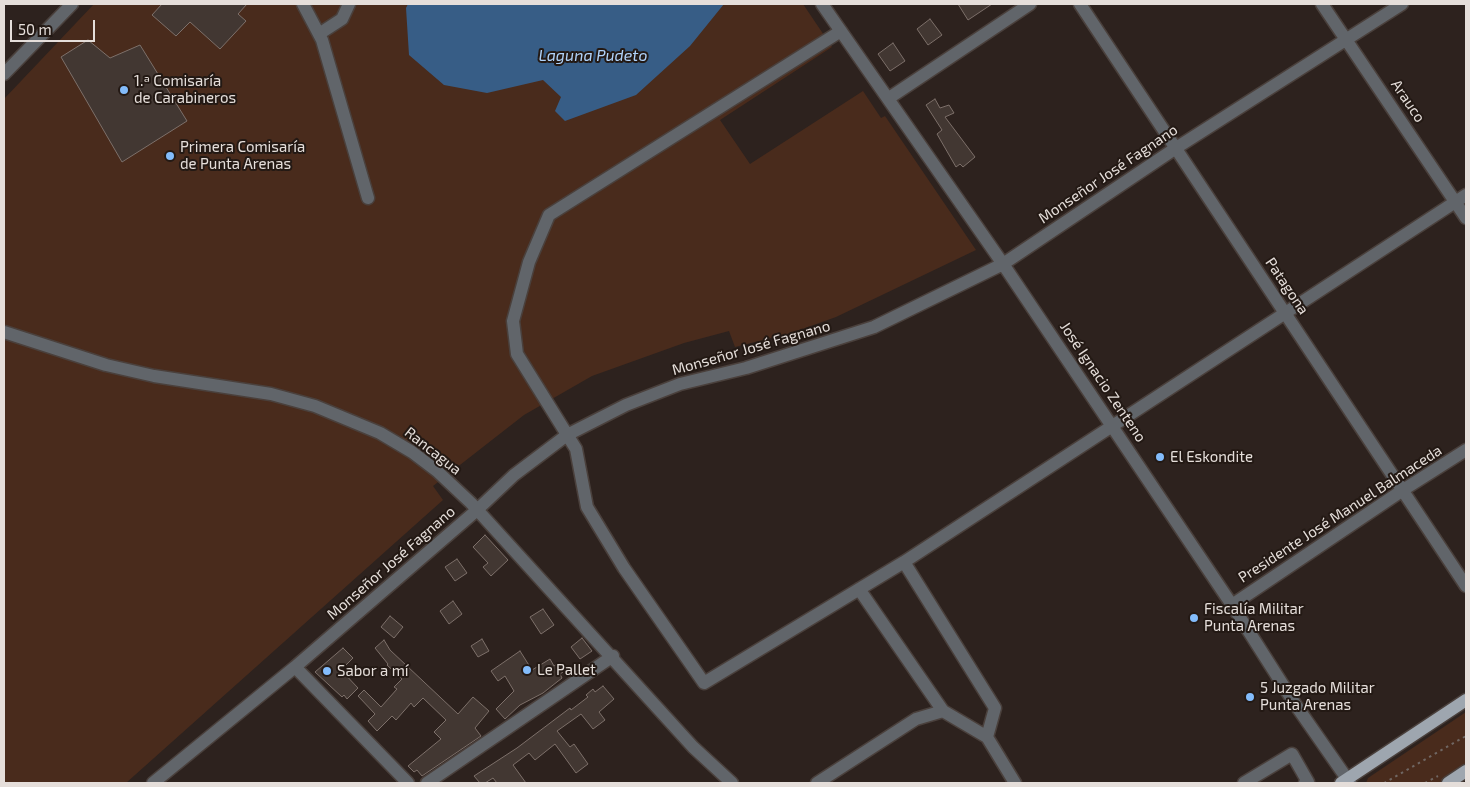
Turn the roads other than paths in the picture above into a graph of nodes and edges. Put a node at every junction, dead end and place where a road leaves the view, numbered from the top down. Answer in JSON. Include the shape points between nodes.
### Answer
{"nodes":[{"id":1,"x":72,"y":4,"type":"edge"},
{"id":2,"x":304,"y":4,"type":"edge"},
{"id":3,"x":349,"y":4,"type":"edge"},
{"id":4,"x":822,"y":4,"type":"edge"},
{"id":5,"x":1030,"y":4,"type":"edge"},
{"id":6,"x":1080,"y":4,"type":"edge"},
{"id":7,"x":1322,"y":4,"type":"edge"},
{"id":8,"x":1402,"y":4,"type":"edge"},
{"id":9,"x":841,"y":31,"type":"junction"},
{"id":10,"x":319,"y":34,"type":"junction"},
{"id":11,"x":1348,"y":39,"type":"junction"},
{"id":12,"x":4,"y":74,"type":"edge"},
{"id":13,"x":889,"y":98,"type":"junction"},
{"id":14,"x":1176,"y":148,"type":"junction"},
{"id":15,"x":368,"y":198,"type":"dead end"},
{"id":16,"x":1461,"y":198,"type":"edge"},
{"id":17,"x":1466,"y":218,"type":"edge"},
{"id":18,"x":1003,"y":264,"type":"junction"},
{"id":19,"x":1285,"y":312,"type":"junction"},
{"id":20,"x":4,"y":332,"type":"edge"},
{"id":21,"x":1111,"y":424,"type":"junction"},
{"id":22,"x":567,"y":435,"type":"junction"},
{"id":23,"x":1466,"y":450,"type":"edge"},
{"id":24,"x":1403,"y":490,"type":"junction"},
{"id":25,"x":477,"y":510,"type":"junction"},
{"id":26,"x":904,"y":562,"type":"junction"},
{"id":27,"x":1466,"y":586,"type":"edge"},
{"id":28,"x":859,"y":589,"type":"junction"},
{"id":29,"x":1232,"y":605,"type":"junction"},
{"id":30,"x":613,"y":656,"type":"junction"},
{"id":31,"x":295,"y":667,"type":"junction"},
{"id":32,"x":1466,"y":700,"type":"edge"},
{"id":33,"x":943,"y":711,"type":"junction"},
{"id":34,"x":987,"y":737,"type":"junction"},
{"id":35,"x":1466,"y":771,"type":"edge"},
{"id":36,"x":1346,"y":782,"type":"edge"},
{"id":37,"x":153,"y":783,"type":"edge"},
{"id":38,"x":408,"y":783,"type":"edge"},
{"id":39,"x":428,"y":783,"type":"edge"},
{"id":40,"x":732,"y":783,"type":"edge"},
{"id":41,"x":817,"y":783,"type":"edge"},
{"id":42,"x":1014,"y":783,"type":"edge"},
{"id":43,"x":1244,"y":783,"type":"edge"},
{"id":44,"x":1305,"y":783,"type":"edge"},
{"id":45,"x":1448,"y":783,"type":"edge"}],
"edges":[{"from":1,"to":12,"type":"street"},
{"from":2,"to":10,"type":"street"},
{"from":3,"to":10,"type":"street","via":[[342,18]]},
{"from":4,"to":9,"type":"street","name":"José Ignacio Zenteno"},
{"from":5,"to":13,"type":"street"},
{"from":6,"to":14,"type":"street","name":"Patagona"},
{"from":7,"to":11,"type":"street","name":"Arauco"},
{"from":8,"to":11,"type":"street","name":"Monseñor José Fagnano"},
{"from":9,"to":13,"type":"street","name":"José Ignacio Zenteno"},
{"from":9,"to":22,"type":"street","via":[[549,215],[528,262],[513,321],[517,354]]},
{"from":10,"to":15,"type":"street"},
{"from":11,"to":14,"type":"street","name":"Monseñor José Fagnano"},
{"from":11,"to":16,"type":"street","name":"Arauco"},
{"from":13,"to":18,"type":"street","name":"José Ignacio Zenteno"},
{"from":14,"to":18,"type":"street","name":"Monseñor José Fagnano"},
{"from":14,"to":19,"type":"street","name":"Patagona"},
{"from":16,"to":17,"type":"street","name":"Arauco"},
{"from":16,"to":19,"type":"street"},
{"from":18,"to":21,"type":"street","name":"José Ignacio Zenteno"},
{"from":18,"to":22,"type":"street","name":"Monseñor José Fagnano","via":[[874,328],[746,368],[680,384],[626,405]]},
{"from":19,"to":21,"type":"street"},
{"from":19,"to":24,"type":"street","name":"Patagona"},
{"from":20,"to":25,"type":"street","name":"Rancagua","via":[[106,365],[154,376],[271,394],[331,412],[380,433],[412,452]]},
{"from":21,"to":26,"type":"street"},
{"from":21,"to":29,"type":"street","name":"José Ignacio Zenteno"},
{"from":22,"to":25,"type":"street","name":"Monseñor José Fagnano","via":[[514,475]]},
{"from":22,"to":28,"type":"street","via":[[576,449],[587,507],[624,568],[704,683]]},
{"from":23,"to":24,"type":"street","name":"Presidente José Manuel Balmaceda"},
{"from":24,"to":27,"type":"street","name":"Patagona"},
{"from":24,"to":29,"type":"street","name":"Presidente José Manuel Balmaceda"},
{"from":25,"to":30,"type":"street","name":"Rancagua"},
{"from":25,"to":31,"type":"street","name":"Monseñor José Fagnano"},
{"from":26,"to":28,"type":"street"},
{"from":26,"to":34,"type":"street","via":[[995,708]]},
{"from":28,"to":33,"type":"street"},
{"from":29,"to":36,"type":"street","name":"José Ignacio Zenteno"},
{"from":30,"to":39,"type":"street"},
{"from":30,"to":40,"type":"street","name":"Rancagua","via":[[693,747]]},
{"from":31,"to":37,"type":"street","name":"Monseñor José Fagnano"},
{"from":31,"to":38,"type":"street"},
{"from":32,"to":36,"type":"main road"},
{"from":33,"to":34,"type":"street"},
{"from":33,"to":41,"type":"street","via":[[916,719]]},
{"from":34,"to":42,"type":"street"},
{"from":35,"to":45,"type":"main road"},
{"from":43,"to":44,"type":"street","via":[[1292,754],[1308,782]]}]}
